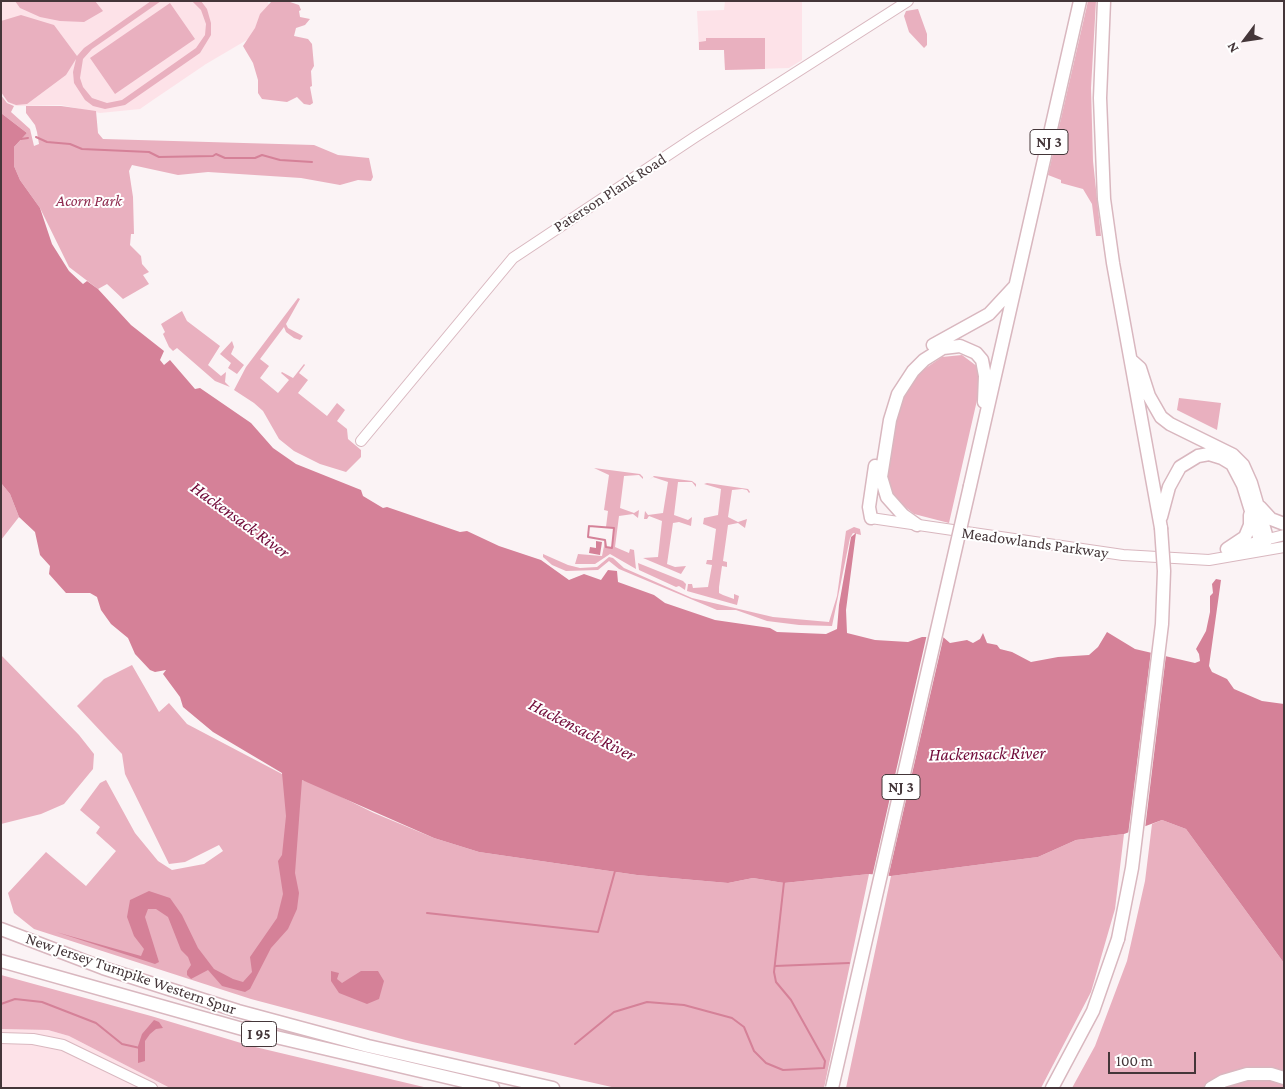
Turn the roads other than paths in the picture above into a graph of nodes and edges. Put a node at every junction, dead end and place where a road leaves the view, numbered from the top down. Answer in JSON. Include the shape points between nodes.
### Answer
{"nodes":[{"id":1,"x":908,"y":1,"type":"edge"},
{"id":2,"x":1080,"y":1,"type":"edge"},
{"id":3,"x":1104,"y":1,"type":"edge"},
{"id":4,"x":1017,"y":284,"type":"junction"},
{"id":5,"x":1130,"y":359,"type":"junction"},
{"id":6,"x":984,"y":423,"type":"junction"},
{"id":7,"x":361,"y":441,"type":"dead end"},
{"id":8,"x":882,"y":466,"type":"junction"},
{"id":9,"x":1252,"y":503,"type":"junction"},
{"id":10,"x":872,"y":518,"type":"junction"},
{"id":11,"x":1284,"y":524,"type":"edge"},
{"id":12,"x":917,"y":525,"type":"junction"},
{"id":13,"x":1160,"y":525,"type":"junction"},
{"id":14,"x":1284,"y":536,"type":"edge"},
{"id":15,"x":1264,"y":541,"type":"junction"},
{"id":16,"x":1284,"y":542,"type":"edge"},
{"id":17,"x":1284,"y":547,"type":"edge"},
{"id":18,"x":1224,"y":553,"type":"junction"},
{"id":19,"x":1,"y":929,"type":"edge"},
{"id":20,"x":1,"y":938,"type":"edge"},
{"id":21,"x":1,"y":957,"type":"edge"},
{"id":22,"x":78,"y":959,"type":"junction"},
{"id":23,"x":1,"y":961,"type":"edge"},
{"id":24,"x":27,"y":969,"type":"junction"},
{"id":25,"x":1,"y":1038,"type":"edge"},
{"id":26,"x":1284,"y":1078,"type":"edge"},
{"id":27,"x":152,"y":1088,"type":"edge"},
{"id":28,"x":493,"y":1088,"type":"edge"},
{"id":29,"x":552,"y":1088,"type":"edge"},
{"id":30,"x":832,"y":1088,"type":"edge"},
{"id":31,"x":1052,"y":1088,"type":"edge"},
{"id":32,"x":1211,"y":1088,"type":"edge"}],
"edges":[{"from":1,"to":7,"type":"street","name":"Paterson Plank Road","via":[[513,258]]},
{"from":2,"to":4,"type":"highway","number":"NJ 3"},
{"from":3,"to":5,"type":"highway","via":[[1100,98],[1103,189]]},
{"from":4,"to":6,"type":"highway","number":"NJ 3"},
{"from":4,"to":10,"type":"highway","via":[[989,314],[927,349],[908,365],[896,382],[882,419],[869,507]]},
{"from":5,"to":9,"type":"highway","via":[[1140,368],[1149,396],[1161,417],[1238,459],[1247,474]]},
{"from":5,"to":13,"type":"highway"},
{"from":6,"to":8,"type":"highway","via":[[982,360],[976,353],[960,346],[943,348],[912,371],[898,394]]},
{"from":6,"to":30,"type":"highway","number":"NJ 3","bridge":true},
{"from":8,"to":10,"type":"highway","via":[[877,508]]},
{"from":8,"to":12,"type":"highway","via":[[887,498]]},
{"from":9,"to":11,"type":"highway","via":[[1271,519]]},
{"from":9,"to":13,"type":"highway","via":[[1232,464],[1209,454],[1198,456],[1180,467],[1174,476]]},
{"from":9,"to":15,"type":"highway"},
{"from":9,"to":18,"type":"highway","via":[[1250,526],[1245,537]]},
{"from":10,"to":12,"type":"street","name":"Meadowlands Parkway"},
{"from":12,"to":18,"type":"street","name":"Meadowlands Parkway","via":[[1099,553],[1199,558]]},
{"from":13,"to":31,"type":"highway","bridge":true,"via":[[1164,582],[1162,629],[1132,868],[1118,940],[1091,1016]]},
{"from":14,"to":15,"type":"street","name":"Meadowlands Parkway"},
{"from":15,"to":16,"type":"street"},
{"from":15,"to":18,"type":"street","name":"Meadowlands Parkway"},
{"from":17,"to":18,"type":"street","name":"Meadowlands Parkway"},
{"from":19,"to":22,"type":"highway","name":"New Jersey Turnpike Western Spur","number":"I 95"},
{"from":20,"to":22,"type":"highway","via":[[54,956]]},
{"from":21,"to":24,"type":"highway"},
{"from":22,"to":29,"type":"highway","name":"New Jersey Turnpike Western Spur","number":"I 95","via":[[206,1002],[291,1026]]},
{"from":23,"to":24,"type":"highway","name":"New Jersey Turnpike Western Spur","number":"I 95"},
{"from":24,"to":28,"type":"highway","name":"New Jersey Turnpike Western Spur","number":"I 95","via":[[253,1032]]},
{"from":25,"to":27,"type":"street","via":[[33,1039],[63,1045]]},
{"from":26,"to":32,"type":"highway","via":[[1271,1074],[1247,1074]]}]}
